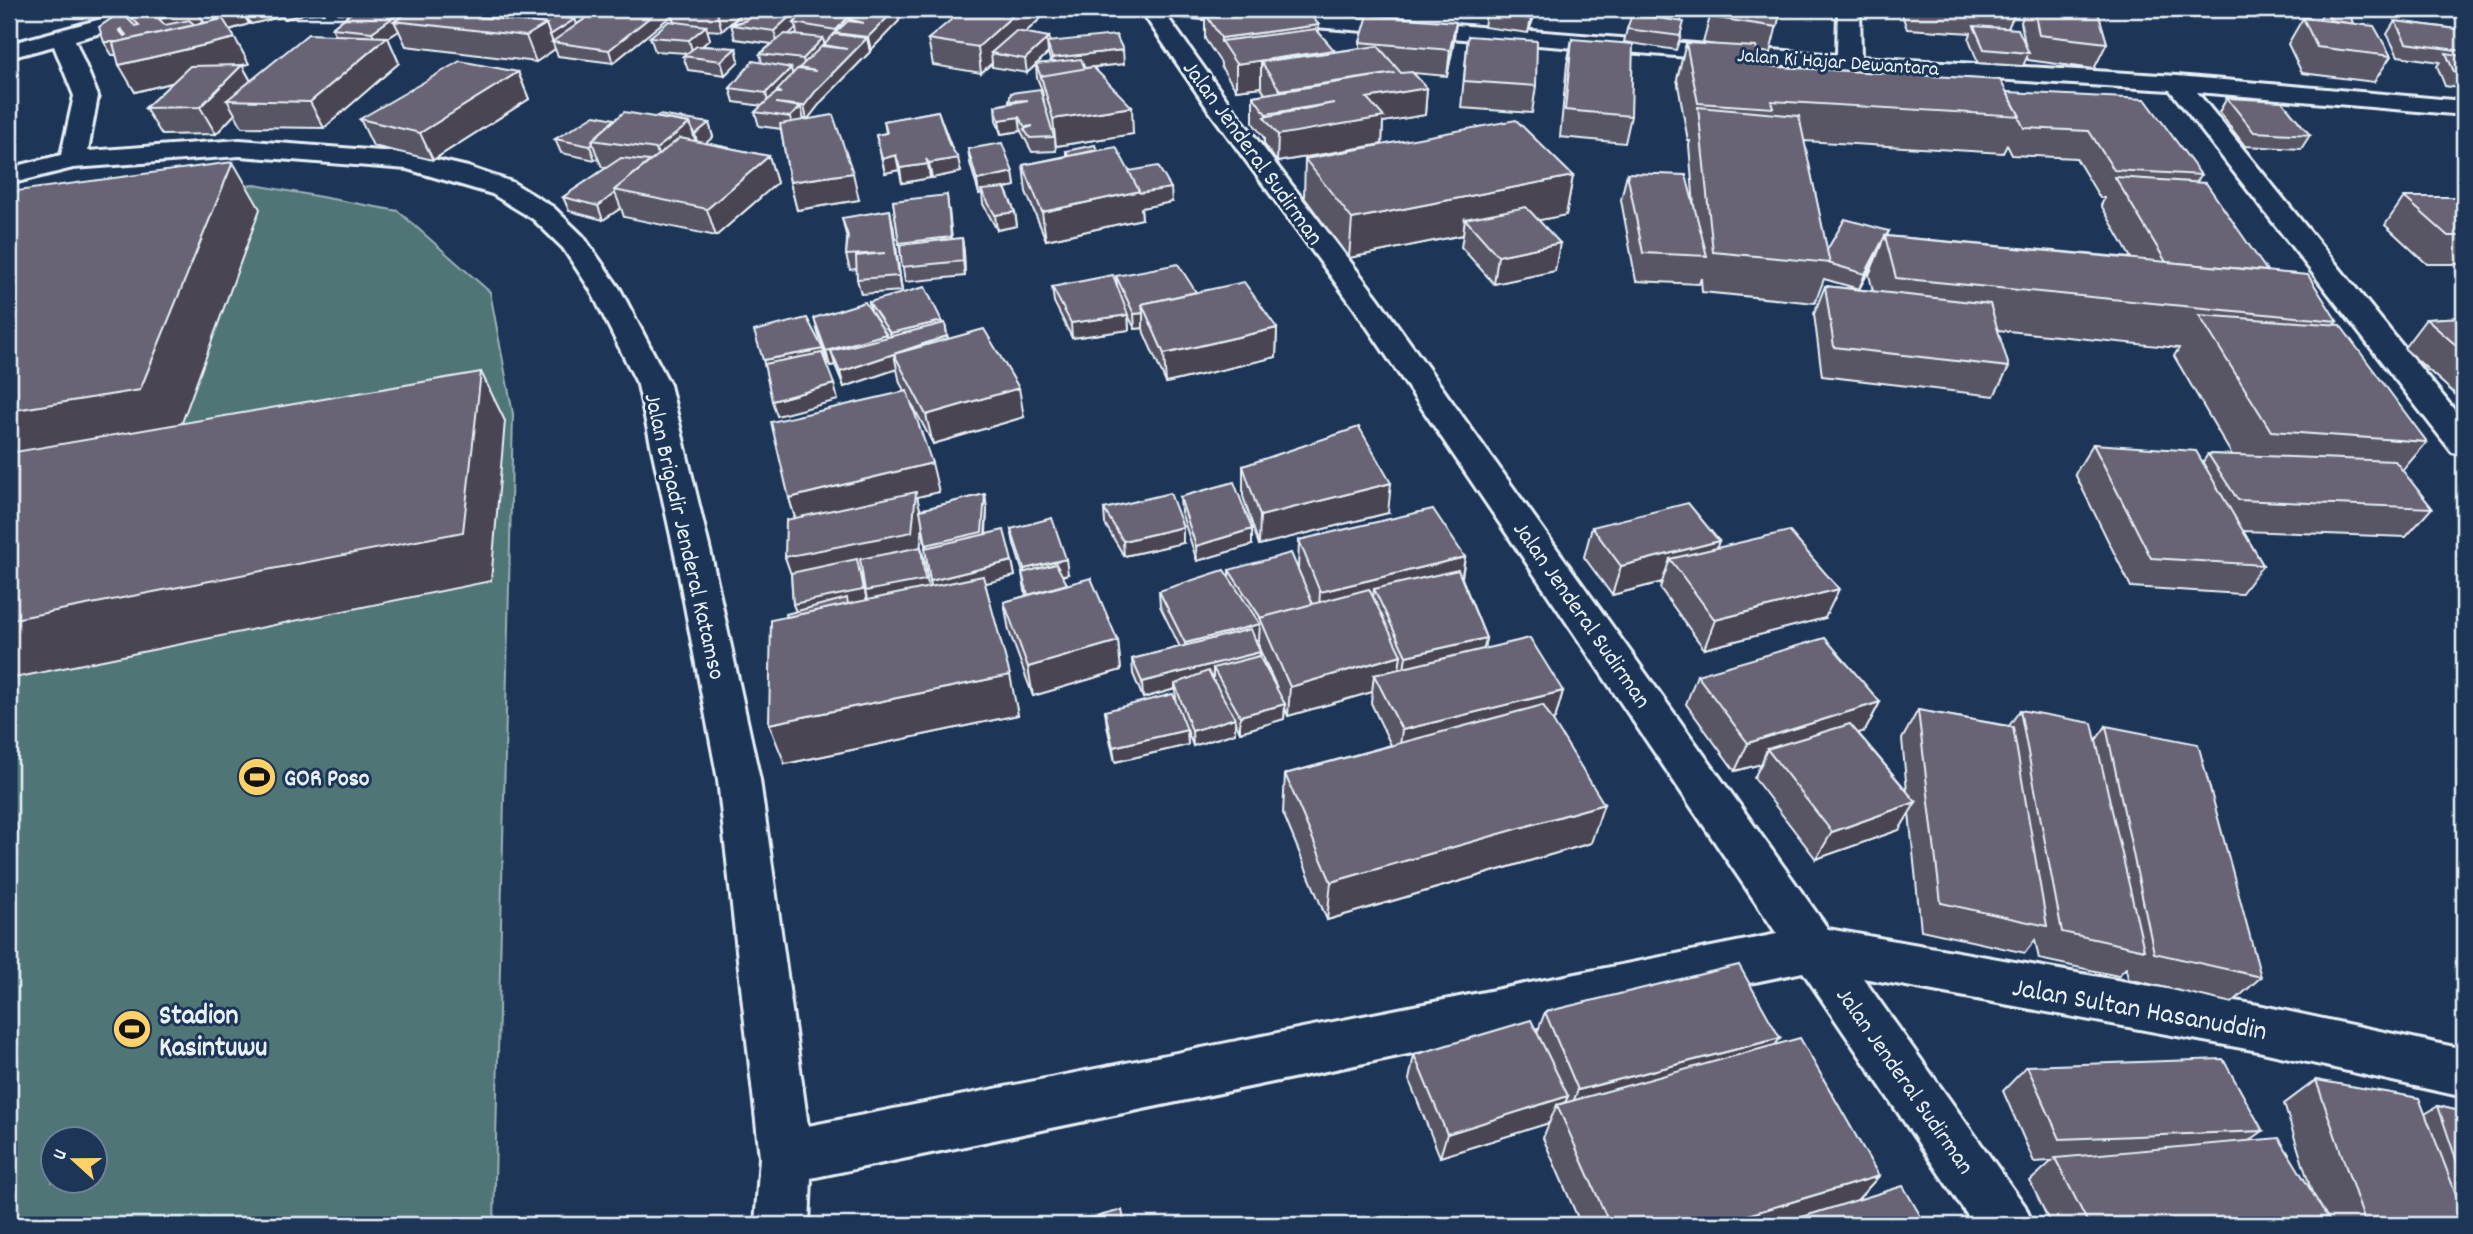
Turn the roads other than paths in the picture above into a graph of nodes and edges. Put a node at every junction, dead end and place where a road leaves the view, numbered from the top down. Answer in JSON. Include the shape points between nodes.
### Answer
{"nodes":[{"id":1,"x":162,"y":9,"type":"edge"},
{"id":2,"x":1152,"y":9,"type":"edge"},
{"id":3,"x":1170,"y":9,"type":"edge"},
{"id":4,"x":1849,"y":9,"type":"edge"},
{"id":5,"x":62,"y":37,"type":"junction"},
{"id":6,"x":9,"y":51,"type":"edge"},
{"id":7,"x":1849,"y":63,"type":"junction"},
{"id":8,"x":2177,"y":83,"type":"junction"},
{"id":9,"x":2464,"y":107,"type":"edge"},
{"id":10,"x":73,"y":160,"type":"junction"},
{"id":11,"x":9,"y":176,"type":"edge"},
{"id":12,"x":2464,"y":444,"type":"edge"},
{"id":13,"x":1815,"y":948,"type":"junction"},
{"id":14,"x":2464,"y":1073,"type":"edge"},
{"id":15,"x":786,"y":1157,"type":"junction"},
{"id":16,"x":782,"y":1225,"type":"edge"},
{"id":17,"x":2007,"y":1225,"type":"edge"}],
"edges":[{"from":1,"to":5,"type":"street"},
{"from":2,"to":13,"type":"street","name":"Jalan Jenderal Sudirman","via":[[1375,316]]},
{"from":3,"to":7,"type":"street","name":"Jalan Ki Hajar Dewantara"},
{"from":4,"to":7,"type":"street"},
{"from":5,"to":6,"type":"street"},
{"from":5,"to":10,"type":"street","via":[[86,96]]},
{"from":7,"to":8,"type":"street","name":"Jalan Ki Hajar Dewantara"},
{"from":8,"to":9,"type":"street","name":"Jalan Ki Hajar Dewantara"},
{"from":8,"to":12,"type":"street"},
{"from":10,"to":11,"type":"street","name":"Jalan Brigadir Jenderal Katamso"},
{"from":10,"to":15,"type":"street","name":"Jalan Brigadir Jenderal Katamso","via":[[240,148],[407,161],[502,188],[543,213],[573,242],[605,289],[653,386],[660,412],[739,780]]},
{"from":13,"to":14,"type":"street","name":"Jalan Sultan Hasanuddin","via":[[2258,1028]]},
{"from":13,"to":15,"type":"street"},
{"from":13,"to":17,"type":"street","name":"Jalan Jenderal Sudirman"},
{"from":15,"to":16,"type":"street","name":"Jalan Brigadir Jenderal Katamso"}]}
